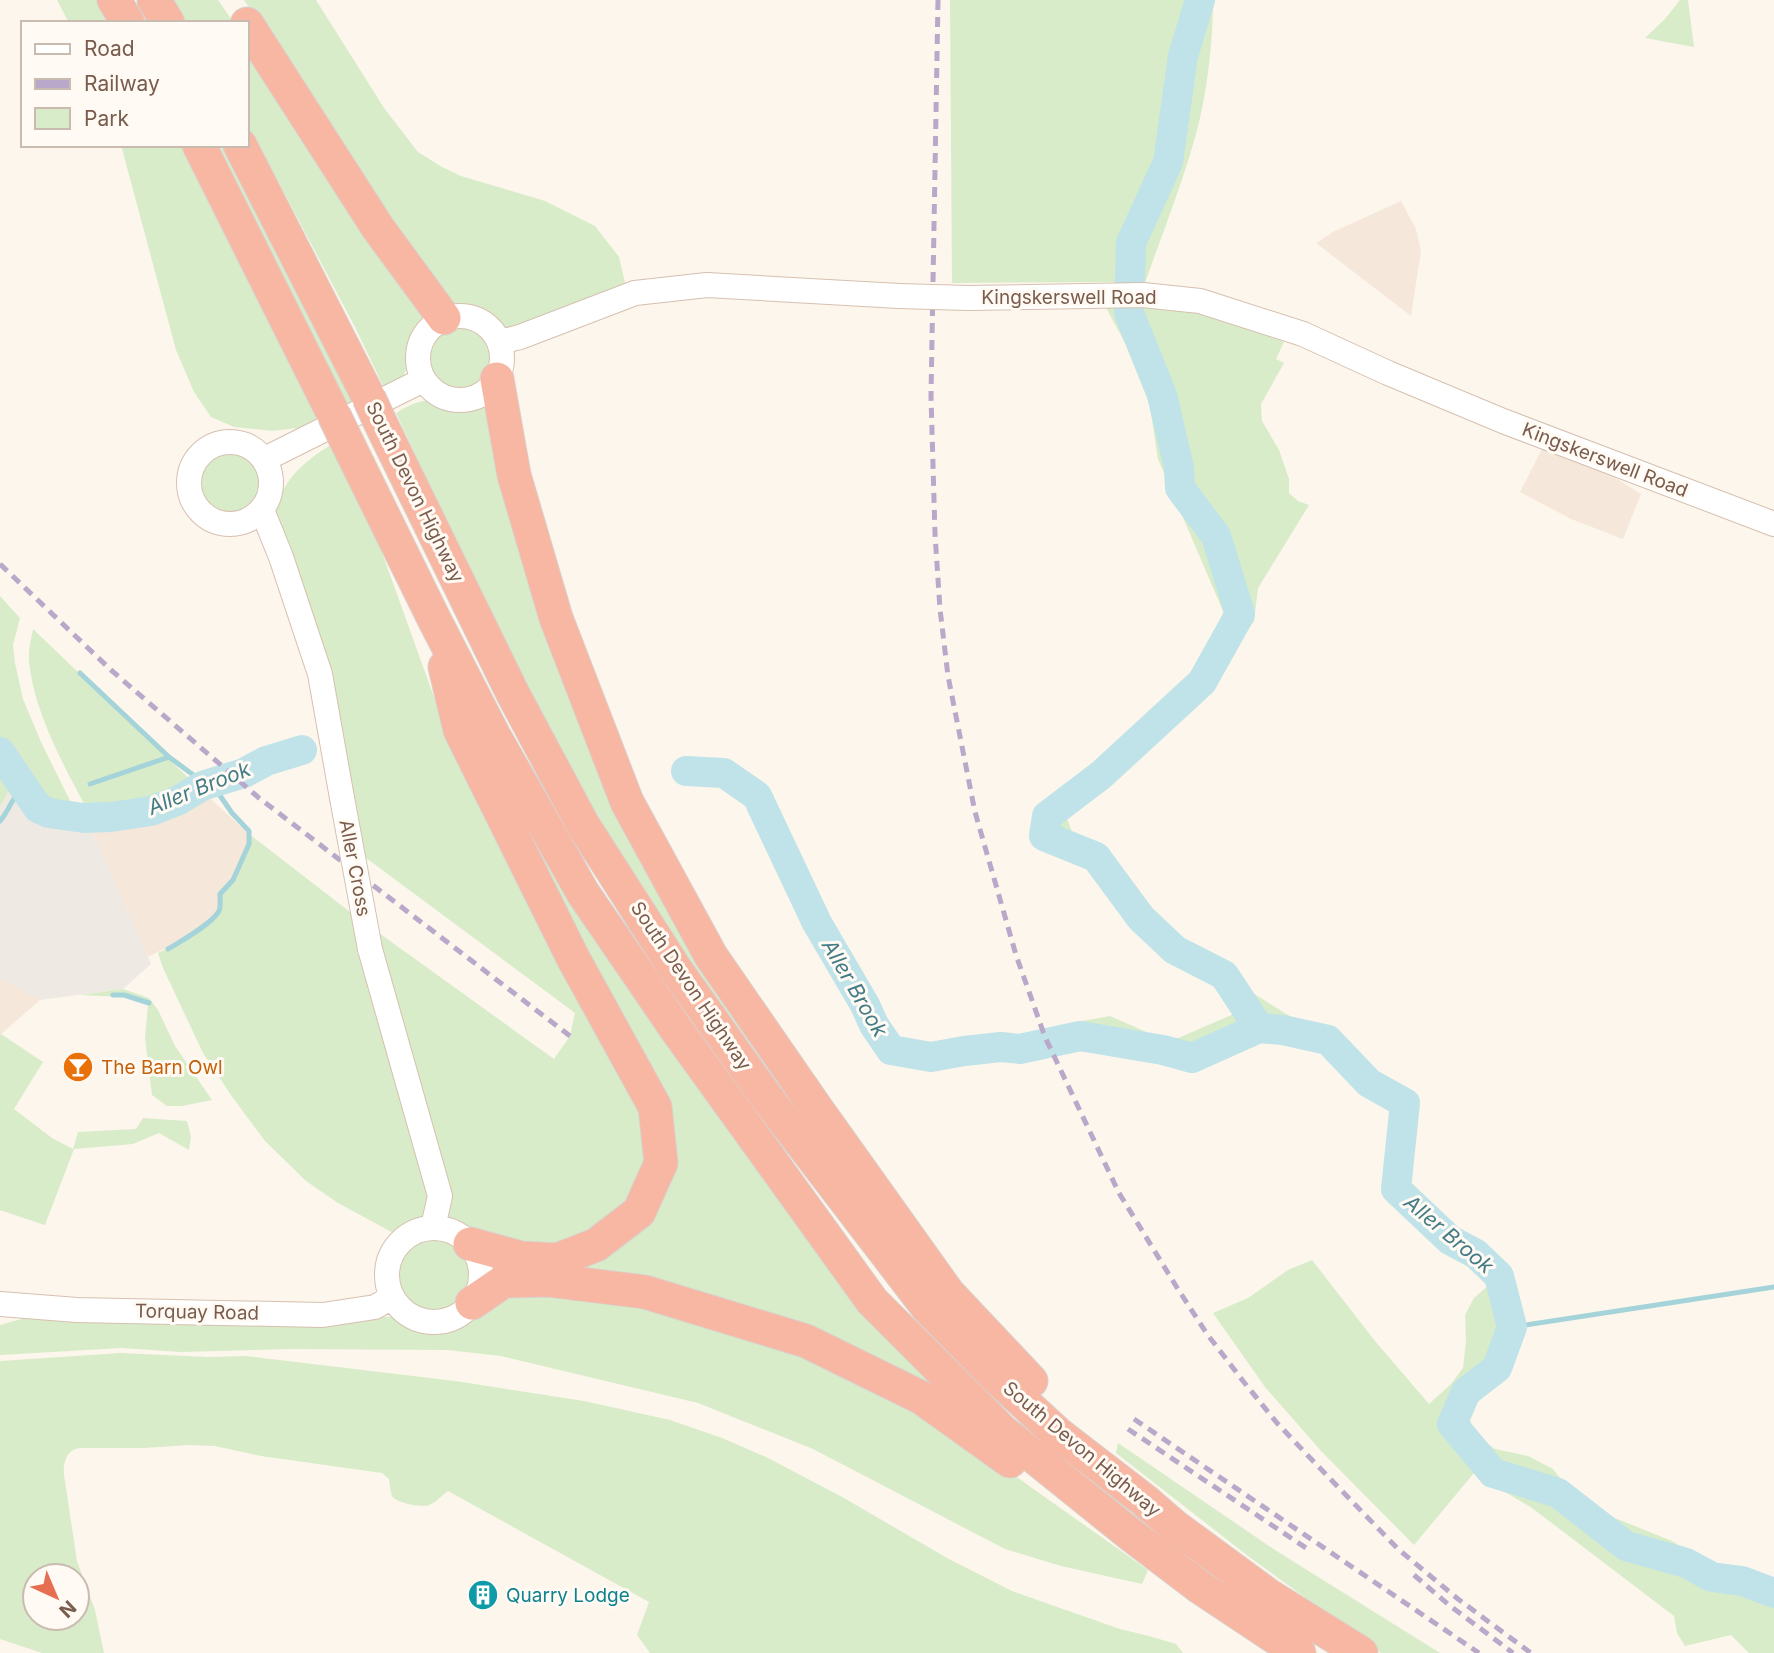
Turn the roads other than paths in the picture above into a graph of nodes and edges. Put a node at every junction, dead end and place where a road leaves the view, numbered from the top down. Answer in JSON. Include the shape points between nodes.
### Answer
{"nodes":[{"id":1,"x":114,"y":0,"type":"edge"},
{"id":2,"x":154,"y":0,"type":"edge"},
{"id":3,"x":231,"y":0,"type":"edge"},
{"id":4,"x":127,"y":21,"type":"edge"},
{"id":5,"x":167,"y":21,"type":"edge"},
{"id":6,"x":245,"y":21,"type":"edge"},
{"id":7,"x":248,"y":26,"type":"edge"},
{"id":8,"x":200,"y":147,"type":"edge"},
{"id":9,"x":241,"y":147,"type":"edge"},
{"id":10,"x":444,"y":318,"type":"junction"},
{"id":11,"x":500,"y":342,"type":"junction"},
{"id":12,"x":498,"y":379,"type":"junction"},
{"id":13,"x":423,"y":380,"type":"junction"},
{"id":14,"x":265,"y":460,"type":"junction"},
{"id":15,"x":262,"y":510,"type":"junction"},
{"id":16,"x":1774,"y":524,"type":"edge"},
{"id":17,"x":433,"y":617,"type":"junction"},
{"id":18,"x":433,"y":1227,"type":"junction"},
{"id":19,"x":470,"y":1244,"type":"junction"},
{"id":20,"x":392,"y":1297,"type":"junction"},
{"id":21,"x":472,"y":1303,"type":"junction"},
{"id":22,"x":0,"y":1304,"type":"edge"},
{"id":23,"x":1144,"y":1500,"type":"junction"},
{"id":24,"x":1201,"y":1588,"type":"junction"},
{"id":25,"x":1299,"y":1653,"type":"edge"},
{"id":26,"x":1361,"y":1653,"type":"edge"}],
"edges":[{"from":1,"to":4,"type":"highway"},
{"from":2,"to":5,"type":"highway"},
{"from":3,"to":6,"type":"highway"},
{"from":7,"to":10,"type":"highway","via":[[378,228]]},
{"from":8,"to":17,"type":"highway","name":"South Devon Highway"},
{"from":9,"to":23,"type":"highway","name":"South Devon Highway","via":[[513,694],[583,825],[674,967],[928,1308],[1057,1433]]},
{"from":10,"to":11,"type":"street","via":[[456,315],[480,320]]},
{"from":10,"to":13,"type":"street","via":[[433,325],[419,346]]},
{"from":11,"to":12,"type":"street","via":[[503,365]]},
{"from":11,"to":16,"type":"street","name":"Kingskerswell Road","bridge":true,"via":[[635,293],[707,285],[899,296],[1143,295],[1200,301],[1303,334],[1503,421]]},
{"from":12,"to":13,"type":"street","via":[[476,398],[462,401],[435,393]]},
{"from":12,"to":23,"type":"highway","via":[[514,475],[556,618],[627,802],[711,956],[948,1293]]},
{"from":13,"to":14,"type":"street"},
{"from":14,"to":15,"type":"street","via":[[271,489]]},
{"from":14,"to":15,"type":"street","via":[[251,447],[224,442],[211,446],[194,461],[188,483],[196,507],[219,523],[237,524]]},
{"from":15,"to":18,"type":"street","name":"Aller Cross","bridge":true,"via":[[320,674],[370,949],[440,1196]]},
{"from":17,"to":19,"type":"highway","via":[[460,730],[573,958],[655,1107],[661,1163],[639,1212],[596,1245],[556,1260],[521,1258]]},
{"from":17,"to":24,"type":"highway","name":"South Devon Highway","via":[[583,893],[872,1301],[1002,1431]]},
{"from":18,"to":19,"type":"street","via":[[446,1229]]},
{"from":18,"to":20,"type":"street","via":[[407,1236],[397,1245],[386,1270]]},
{"from":19,"to":21,"type":"street","via":[[481,1273]]},
{"from":20,"to":21,"type":"street","via":[[401,1310],[430,1322],[453,1318]]},
{"from":20,"to":22,"type":"street","name":"Torquay Road","via":[[375,1307],[323,1315]]},
{"from":21,"to":24,"type":"highway","via":[[504,1281],[548,1280],[645,1292],[806,1341],[922,1398],[1150,1562]]},
{"from":23,"to":26,"type":"highway","name":"South Devon Highway","via":[[1268,1595]]},
{"from":24,"to":25,"type":"highway","name":"South Devon Highway"}]}
